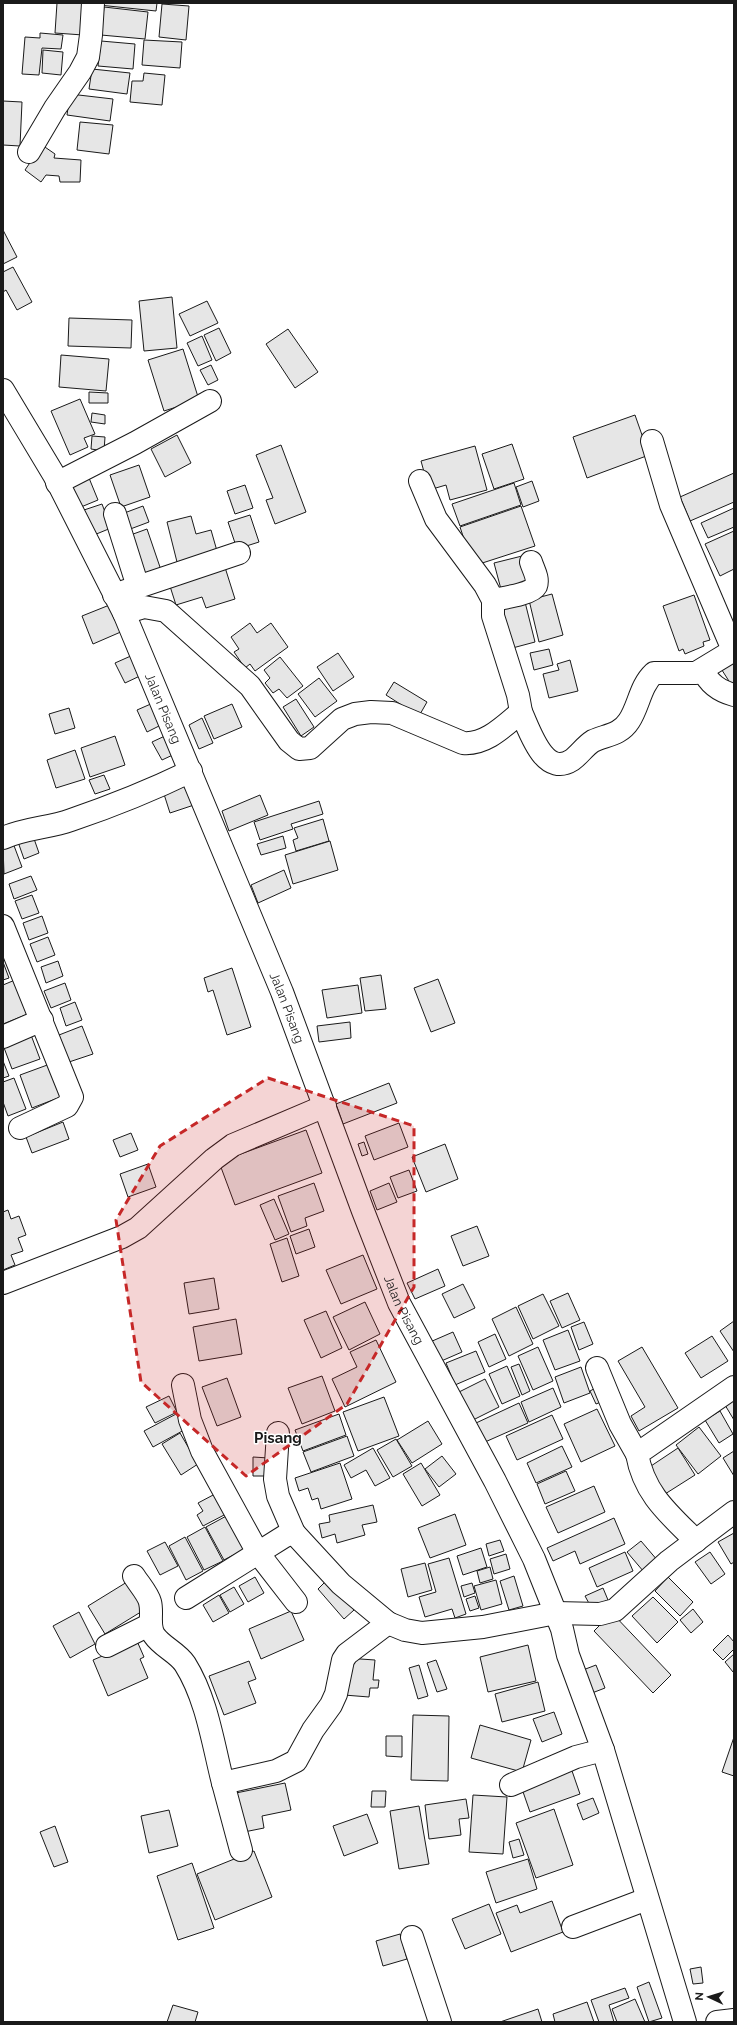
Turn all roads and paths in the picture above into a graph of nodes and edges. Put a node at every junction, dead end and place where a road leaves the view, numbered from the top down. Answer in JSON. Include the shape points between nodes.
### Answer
{"nodes":[{"id":1,"x":93,"y":3,"type":"edge"},
{"id":2,"x":29,"y":152,"type":"dead end"},
{"id":3,"x":3,"y":390,"type":"edge"},
{"id":4,"x":210,"y":401,"type":"dead end"},
{"id":5,"x":652,"y":441,"type":"dead end"},
{"id":6,"x":420,"y":481,"type":"dead end"},
{"id":7,"x":58,"y":483,"type":"junction"},
{"id":8,"x":115,"y":514,"type":"dead end"},
{"id":9,"x":239,"y":552,"type":"dead end"},
{"id":10,"x":531,"y":562,"type":"dead end"},
{"id":11,"x":138,"y":587,"type":"junction"},
{"id":12,"x":493,"y":600,"type":"junction"},
{"id":13,"x":119,"y":604,"type":"junction"},
{"id":14,"x":734,"y":650,"type":"edge"},
{"id":15,"x":703,"y":670,"type":"junction"},
{"id":16,"x":734,"y":695,"type":"edge"},
{"id":17,"x":521,"y":712,"type":"junction"},
{"id":18,"x":191,"y":771,"type":"junction"},
{"id":19,"x":3,"y":838,"type":"edge"},
{"id":20,"x":4,"y":933,"type":"edge"},
{"id":21,"x":42,"y":1020,"type":"junction"},
{"id":22,"x":3,"y":1037,"type":"edge"},
{"id":23,"x":325,"y":1106,"type":"junction"},
{"id":24,"x":20,"y":1128,"type":"dead end"},
{"id":25,"x":3,"y":1283,"type":"edge"},
{"id":26,"x":597,"y":1368,"type":"dead end"},
{"id":27,"x":182,"y":1385,"type":"dead end"},
{"id":28,"x":734,"y":1387,"type":"edge"},
{"id":29,"x":278,"y":1433,"type":"dead end"},
{"id":30,"x":637,"y":1454,"type":"junction"},
{"id":31,"x":734,"y":1512,"type":"edge"},
{"id":32,"x":289,"y":1534,"type":"junction"},
{"id":33,"x":696,"y":1541,"type":"junction"},
{"id":34,"x":261,"y":1551,"type":"junction"},
{"id":35,"x":134,"y":1576,"type":"dead end"},
{"id":36,"x":186,"y":1598,"type":"dead end"},
{"id":37,"x":296,"y":1602,"type":"dead end"},
{"id":38,"x":559,"y":1621,"type":"junction"},
{"id":39,"x":151,"y":1624,"type":"junction"},
{"id":40,"x":384,"y":1626,"type":"junction"},
{"id":41,"x":107,"y":1646,"type":"dead end"},
{"id":42,"x":603,"y":1750,"type":"junction"},
{"id":43,"x":223,"y":1783,"type":"junction"},
{"id":44,"x":512,"y":1786,"type":"dead end"},
{"id":45,"x":241,"y":1850,"type":"dead end"},
{"id":46,"x":648,"y":1899,"type":"junction"},
{"id":47,"x":573,"y":1927,"type":"dead end"},
{"id":48,"x":412,"y":1937,"type":"dead end"},
{"id":49,"x":734,"y":2020,"type":"edge"},
{"id":50,"x":440,"y":2022,"type":"edge"},
{"id":51,"x":685,"y":2022,"type":"edge"},
{"id":52,"x":717,"y":2022,"type":"edge"}],
"edges":[{"from":1,"to":2,"type":"street","via":[[88,57]]},
{"from":3,"to":7,"type":"street","name":"Jalan Pisang"},
{"from":4,"to":7,"type":"street"},
{"from":5,"to":14,"type":"street","via":[[671,505]]},
{"from":6,"to":12,"type":"street","via":[[436,519],[486,585]]},
{"from":7,"to":13,"type":"street","name":"Jalan Pisang"},
{"from":8,"to":11,"type":"street"},
{"from":9,"to":11,"type":"street"},
{"from":10,"to":12,"type":"street","via":[[537,578],[532,591]]},
{"from":11,"to":13,"type":"street"},
{"from":12,"to":17,"type":"street","via":[[493,616]]},
{"from":13,"to":17,"type":"street","via":[[166,611],[250,686],[289,741],[299,748],[310,748],[342,719],[355,714],[392,713],[462,743],[473,744],[489,737]]},
{"from":13,"to":18,"type":"street","name":"Jalan Pisang"},
{"from":14,"to":15,"type":"street"},
{"from":15,"to":16,"type":"street","via":[[712,685],[722,692]]},
{"from":15,"to":17,"type":"street","via":[[696,673],[654,673],[644,685],[634,712],[622,730],[592,742],[572,759],[560,765],[553,764],[545,757],[534,741]]},
{"from":18,"to":19,"type":"street","via":[[138,796],[70,820]]},
{"from":18,"to":23,"type":"street","name":"Jalan Pisang","via":[[282,992]]},
{"from":20,"to":21,"type":"street"},
{"from":21,"to":22,"type":"street"},
{"from":21,"to":24,"type":"street","via":[[72,1097],[67,1106]]},
{"from":23,"to":25,"type":"street","via":[[233,1145],[138,1228],[122,1237]]},
{"from":23,"to":38,"type":"street","name":"Jalan Pisang","via":[[399,1303],[534,1559]]},
{"from":26,"to":30,"type":"street","via":[[620,1424]]},
{"from":27,"to":34,"type":"street","via":[[190,1420],[202,1451]]},
{"from":28,"to":30,"type":"street"},
{"from":29,"to":32,"type":"street","via":[[275,1479]]},
{"from":30,"to":33,"type":"street","via":[[640,1472],[660,1505]]},
{"from":31,"to":33,"type":"street"},
{"from":32,"to":34,"type":"street"},
{"from":32,"to":40,"type":"street"},
{"from":33,"to":38,"type":"street","via":[[669,1561],[615,1610]]},
{"from":34,"to":36,"type":"street"},
{"from":34,"to":37,"type":"street"},
{"from":35,"to":39,"type":"street","via":[[150,1601]]},
{"from":38,"to":40,"type":"street","via":[[422,1633]]},
{"from":38,"to":42,"type":"street","name":"Jalan Pisang","via":[[568,1656]]},
{"from":39,"to":41,"type":"street"},
{"from":39,"to":43,"type":"street","via":[[153,1634],[184,1663],[202,1698]]},
{"from":40,"to":43,"type":"street","via":[[343,1660],[331,1705],[313,1730],[296,1761],[276,1771]]},
{"from":42,"to":44,"type":"street","via":[[576,1757]]},
{"from":42,"to":46,"type":"street","name":"Jalan Pisang"},
{"from":43,"to":45,"type":"street"},
{"from":46,"to":47,"type":"street"},
{"from":46,"to":51,"type":"street","name":"Jalan Pisang"},
{"from":48,"to":50,"type":"street"},
{"from":49,"to":52,"type":"street"}]}
